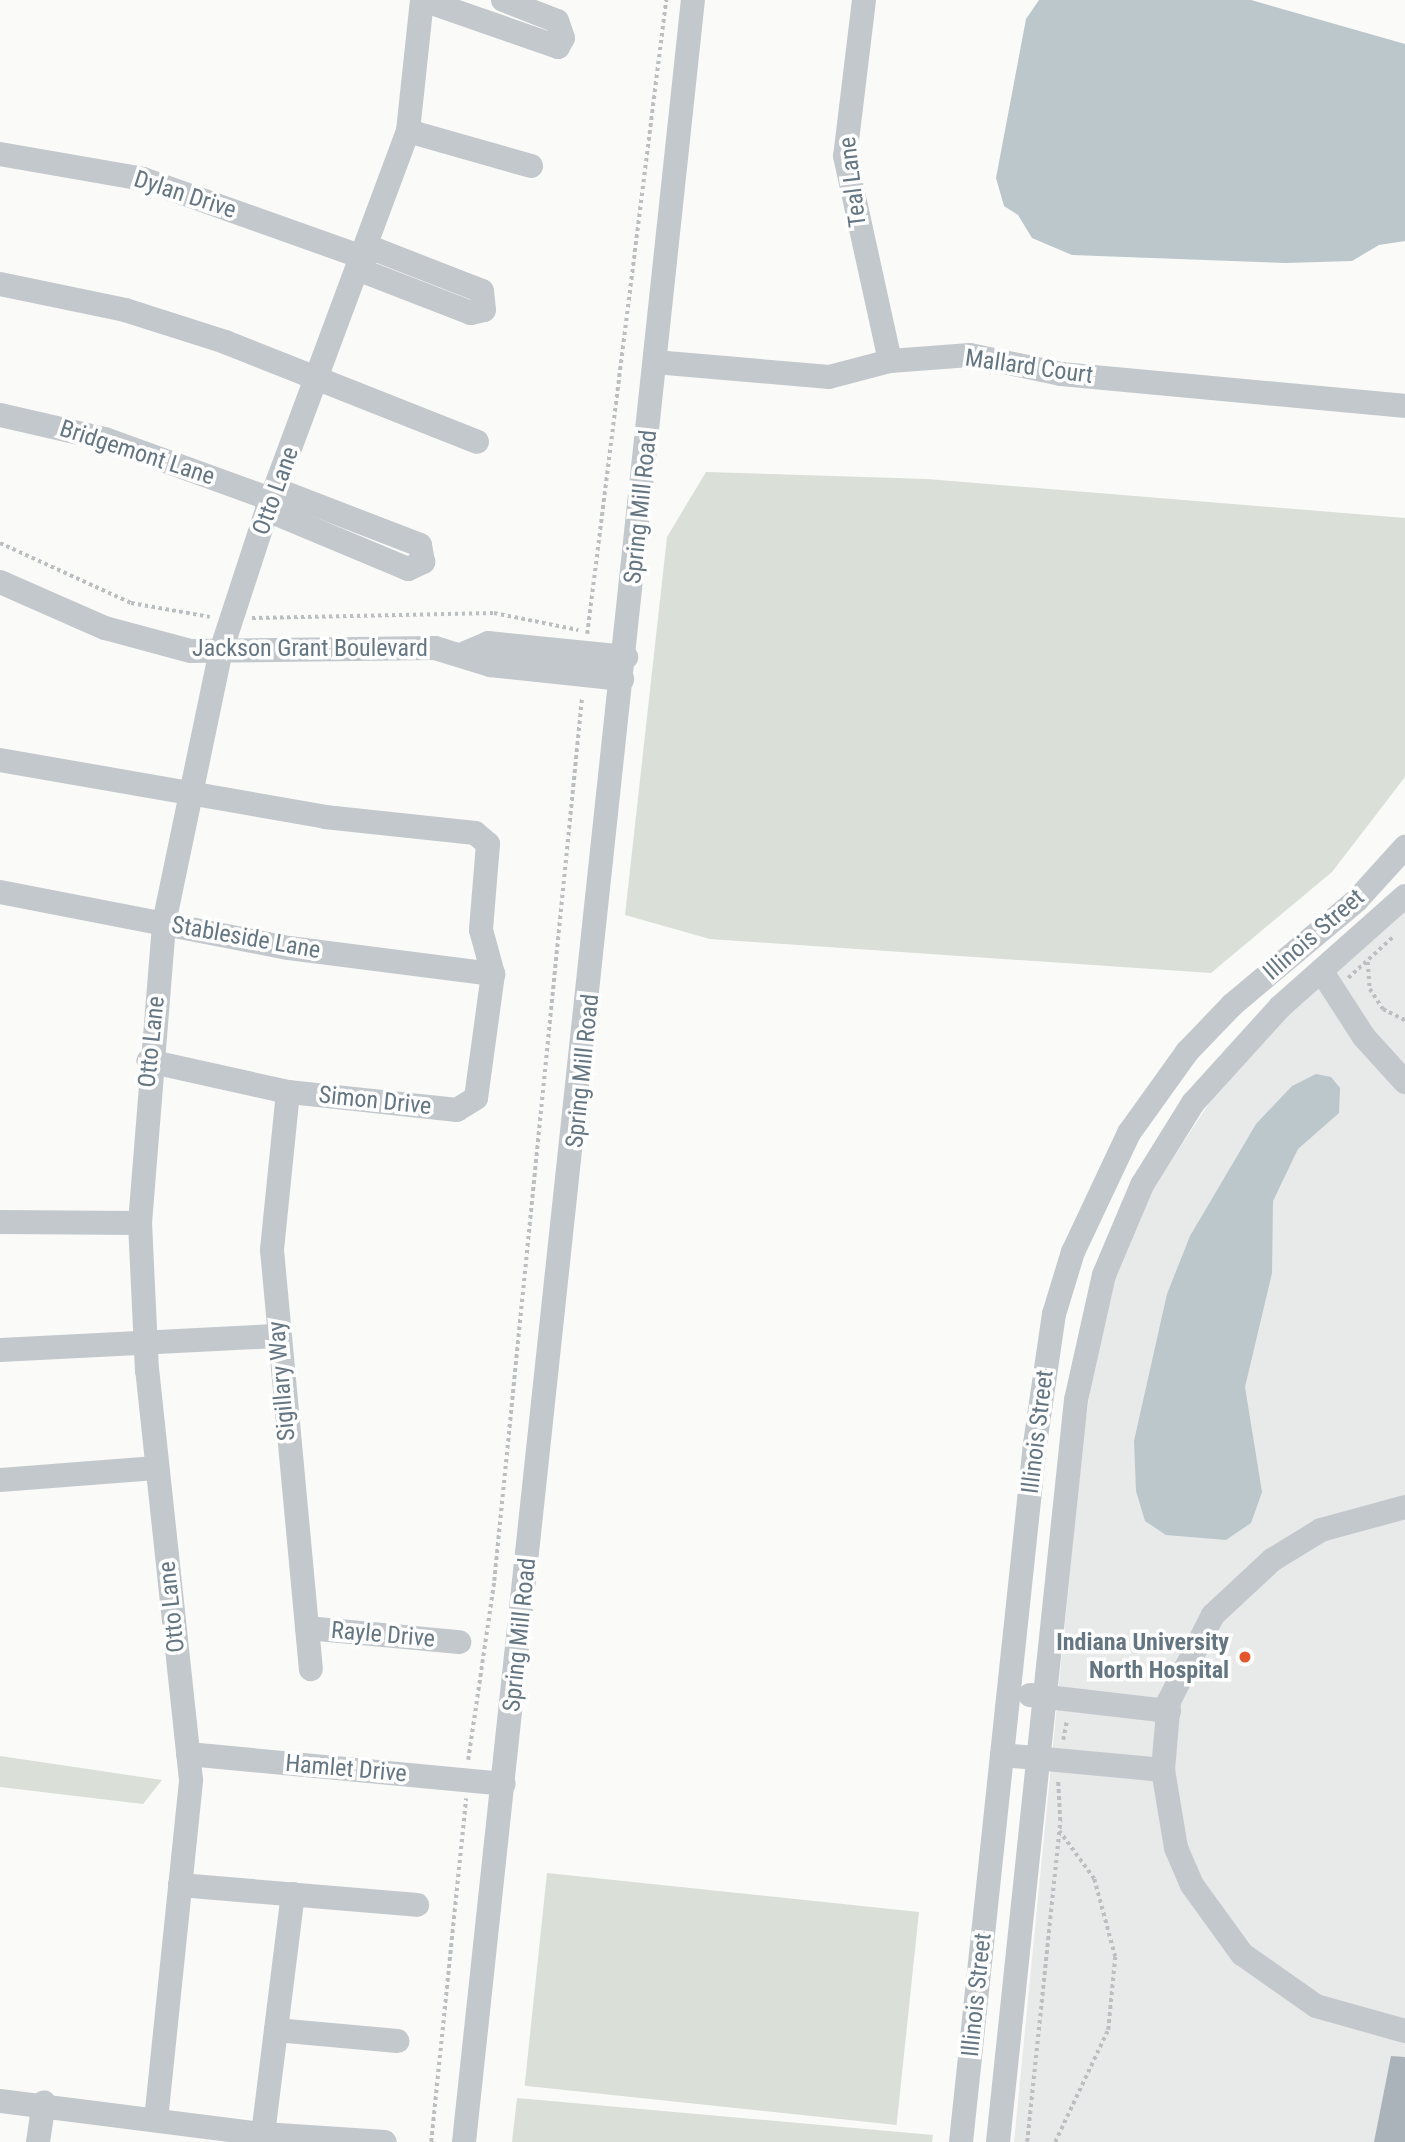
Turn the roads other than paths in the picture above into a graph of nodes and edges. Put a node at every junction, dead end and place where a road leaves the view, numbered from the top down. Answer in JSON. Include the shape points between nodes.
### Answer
{"nodes":[{"id":1,"x":422,"y":0,"type":"edge"},
{"id":2,"x":693,"y":0,"type":"edge"},
{"id":3,"x":864,"y":0,"type":"edge"},
{"id":4,"x":508,"y":2,"type":"edge"},
{"id":5,"x":541,"y":15,"type":"junction"},
{"id":6,"x":478,"y":21,"type":"junction"},
{"id":7,"x":513,"y":34,"type":"junction"},
{"id":8,"x":408,"y":131,"type":"junction"},
{"id":9,"x":0,"y":154,"type":"edge"},
{"id":10,"x":531,"y":166,"type":"dead end"},
{"id":11,"x":365,"y":258,"type":"junction"},
{"id":12,"x":436,"y":273,"type":"junction"},
{"id":13,"x":0,"y":284,"type":"edge"},
{"id":14,"x":411,"y":289,"type":"junction"},
{"id":15,"x":890,"y":361,"type":"junction"},
{"id":16,"x":655,"y":362,"type":"junction"},
{"id":17,"x":318,"y":379,"type":"junction"},
{"id":18,"x":1404,"y":406,"type":"edge"},
{"id":19,"x":0,"y":415,"type":"edge"},
{"id":20,"x":478,"y":442,"type":"dead end"},
{"id":21,"x":271,"y":499,"type":"junction"},
{"id":22,"x":331,"y":511,"type":"junction"},
{"id":23,"x":307,"y":527,"type":"junction"},
{"id":24,"x":392,"y":534,"type":"junction"},
{"id":25,"x":370,"y":553,"type":"junction"},
{"id":26,"x":0,"y":582,"type":"edge"},
{"id":27,"x":221,"y":651,"type":"junction"},
{"id":28,"x":624,"y":668,"type":"junction"},
{"id":29,"x":0,"y":741,"type":"edge"},
{"id":30,"x":0,"y":760,"type":"edge"},
{"id":31,"x":45,"y":765,"type":"junction"},
{"id":32,"x":190,"y":795,"type":"junction"},
{"id":33,"x":1405,"y":847,"type":"edge"},
{"id":34,"x":0,"y":892,"type":"edge"},
{"id":35,"x":1405,"y":896,"type":"edge"},
{"id":36,"x":164,"y":923,"type":"junction"},
{"id":37,"x":493,"y":974,"type":"junction"},
{"id":38,"x":1327,"y":980,"type":"junction"},
{"id":39,"x":148,"y":1061,"type":"junction"},
{"id":40,"x":1405,"y":1082,"type":"edge"},
{"id":41,"x":288,"y":1092,"type":"junction"},
{"id":42,"x":0,"y":1222,"type":"edge"},
{"id":43,"x":140,"y":1223,"type":"junction"},
{"id":44,"x":276,"y":1336,"type":"junction"},
{"id":45,"x":146,"y":1344,"type":"junction"},
{"id":46,"x":0,"y":1350,"type":"edge"},
{"id":47,"x":156,"y":1468,"type":"junction"},
{"id":48,"x":0,"y":1480,"type":"edge"},
{"id":49,"x":1405,"y":1507,"type":"edge"},
{"id":50,"x":307,"y":1628,"type":"junction"},
{"id":51,"x":459,"y":1642,"type":"dead end"},
{"id":52,"x":311,"y":1670,"type":"dead end"},
{"id":53,"x":1009,"y":1693,"type":"junction"},
{"id":54,"x":1056,"y":1698,"type":"junction"},
{"id":55,"x":1169,"y":1711,"type":"junction"},
{"id":56,"x":188,"y":1754,"type":"junction"},
{"id":57,"x":1002,"y":1755,"type":"junction"},
{"id":58,"x":1049,"y":1759,"type":"junction"},
{"id":59,"x":1163,"y":1770,"type":"junction"},
{"id":60,"x":504,"y":1784,"type":"junction"},
{"id":61,"x":180,"y":1885,"type":"junction"},
{"id":62,"x":293,"y":1894,"type":"junction"},
{"id":63,"x":417,"y":1905,"type":"dead end"},
{"id":64,"x":276,"y":2030,"type":"junction"},
{"id":65,"x":1405,"y":2031,"type":"edge"},
{"id":66,"x":398,"y":2041,"type":"dead end"},
{"id":67,"x":0,"y":2101,"type":"edge"},
{"id":68,"x":44,"y":2102,"type":"junction"},
{"id":69,"x":156,"y":2120,"type":"junction"},
{"id":70,"x":262,"y":2138,"type":"edge"},
{"id":71,"x":38,"y":2142,"type":"edge"},
{"id":72,"x":385,"y":2142,"type":"edge"},
{"id":73,"x":464,"y":2142,"type":"edge"},
{"id":74,"x":961,"y":2142,"type":"edge"},
{"id":75,"x":998,"y":2142,"type":"edge"}],
"edges":[{"from":1,"to":6,"type":"street"},
{"from":1,"to":8,"type":"street","name":"Otto Lane"},
{"from":2,"to":16,"type":"street","name":"Spring Mill Road"},
{"from":3,"to":15,"type":"street","name":"Teal Lane","via":[[845,156]]},
{"from":4,"to":5,"type":"street"},
{"from":4,"to":6,"type":"street"},
{"from":5,"to":7,"type":"street"},
{"from":5,"to":7,"type":"street","via":[[562,29],[558,47]]},
{"from":6,"to":7,"type":"street"},
{"from":8,"to":10,"type":"street"},
{"from":8,"to":11,"type":"street","name":"Otto Lane"},
{"from":9,"to":11,"type":"street","name":"Dylan Drive","via":[[143,179]]},
{"from":11,"to":12,"type":"street","name":"Dylan Drive"},
{"from":11,"to":14,"type":"street","name":"Dylan Drive"},
{"from":11,"to":17,"type":"street","name":"Otto Lane"},
{"from":12,"to":14,"type":"street"},
{"from":12,"to":14,"type":"street","name":"Dylan Drive","via":[[486,296],[480,314]]},
{"from":13,"to":17,"type":"street","via":[[125,310]]},
{"from":15,"to":16,"type":"street","name":"Mallard Court","via":[[829,377]]},
{"from":15,"to":18,"type":"street","name":"Mallard Court","via":[[970,355],[1061,374]]},
{"from":16,"to":28,"type":"street","name":"Spring Mill Road"},
{"from":17,"to":20,"type":"street"},
{"from":17,"to":21,"type":"street","name":"Otto Lane"},
{"from":19,"to":21,"type":"street","name":"Bridgemont Lane","via":[[117,443]]},
{"from":21,"to":22,"type":"street","name":"Bridgemont Lane"},
{"from":21,"to":23,"type":"street","name":"Bridgemont Lane"},
{"from":21,"to":27,"type":"street","name":"Otto Lane"},
{"from":22,"to":23,"type":"street"},
{"from":22,"to":24,"type":"street","name":"Bridgemont Lane"},
{"from":23,"to":25,"type":"street","name":"Bridgemont Lane"},
{"from":24,"to":25,"type":"street"},
{"from":24,"to":25,"type":"street","name":"Bridgemont Lane","via":[[420,545],[419,568]]},
{"from":26,"to":27,"type":"street","name":"Jackson Grant Boulevard","via":[[147,642]]},
{"from":27,"to":28,"type":"street","name":"Jackson Grant Boulevard","via":[[358,647],[465,653],[490,665],[582,653]]},
{"from":27,"to":32,"type":"street","name":"Otto Lane"},
{"from":28,"to":60,"type":"street","name":"Spring Mill Road"},
{"from":29,"to":31,"type":"street"},
{"from":30,"to":31,"type":"street"},
{"from":31,"to":32,"type":"street"},
{"from":32,"to":36,"type":"street","name":"Otto Lane"},
{"from":32,"to":37,"type":"street","via":[[484,838],[481,930]]},
{"from":33,"to":53,"type":"street","name":"Illinois Street","via":[[1357,900],[1232,1005],[1187,1052],[1129,1133],[1098,1191],[1054,1314]]},
{"from":34,"to":36,"type":"street","name":"Stableside Lane"},
{"from":35,"to":38,"type":"street","name":"Illinois Street"},
{"from":36,"to":37,"type":"street","name":"Stableside Lane","via":[[289,948]]},
{"from":36,"to":39,"type":"street","name":"Otto Lane"},
{"from":37,"to":41,"type":"street","name":"Simon Drive","via":[[476,1098],[457,1110]]},
{"from":38,"to":40,"type":"street"},
{"from":38,"to":54,"type":"street","name":"Illinois Street","via":[[1258,1029],[1194,1103],[1142,1185],[1115,1244],[1080,1368]]},
{"from":39,"to":41,"type":"street","name":"Simon Drive"},
{"from":39,"to":43,"type":"street","name":"Otto Lane"},
{"from":41,"to":44,"type":"street","name":"Sigillary Way","via":[[274,1189]]},
{"from":42,"to":43,"type":"street"},
{"from":43,"to":45,"type":"street","name":"Otto Lane"},
{"from":44,"to":45,"type":"street"},
{"from":44,"to":50,"type":"street","name":"Sigillary Way"},
{"from":45,"to":46,"type":"street"},
{"from":45,"to":47,"type":"street","name":"Otto Lane"},
{"from":47,"to":48,"type":"street"},
{"from":47,"to":56,"type":"street","name":"Otto Lane"},
{"from":49,"to":55,"type":"street","via":[[1347,1519],[1272,1560],[1213,1615],[1185,1662]]},
{"from":50,"to":51,"type":"street","name":"Rayle Drive"},
{"from":50,"to":52,"type":"street","name":"Sigillary Way"},
{"from":53,"to":54,"type":"street"},
{"from":53,"to":57,"type":"street","name":"Illinois Street"},
{"from":54,"to":55,"type":"street"},
{"from":54,"to":58,"type":"street","name":"Illinois Street"},
{"from":55,"to":59,"type":"street"},
{"from":56,"to":60,"type":"street","name":"Hamlet Drive"},
{"from":56,"to":61,"type":"street","name":"Otto Lane"},
{"from":57,"to":58,"type":"street"},
{"from":57,"to":74,"type":"street","name":"Illinois Street"},
{"from":58,"to":59,"type":"street"},
{"from":58,"to":75,"type":"street","name":"Illinois Street"},
{"from":59,"to":65,"type":"street","via":[[1176,1848],[1192,1885],[1242,1954],[1316,2006]]},
{"from":60,"to":73,"type":"street","name":"Spring Mill Road"},
{"from":61,"to":62,"type":"street"},
{"from":61,"to":69,"type":"street","name":"Otto Lane"},
{"from":62,"to":63,"type":"street"},
{"from":62,"to":64,"type":"street"},
{"from":64,"to":66,"type":"street"},
{"from":64,"to":70,"type":"street"},
{"from":67,"to":68,"type":"street"},
{"from":68,"to":69,"type":"street"},
{"from":68,"to":71,"type":"street"},
{"from":69,"to":70,"type":"street"},
{"from":70,"to":72,"type":"street"}]}
